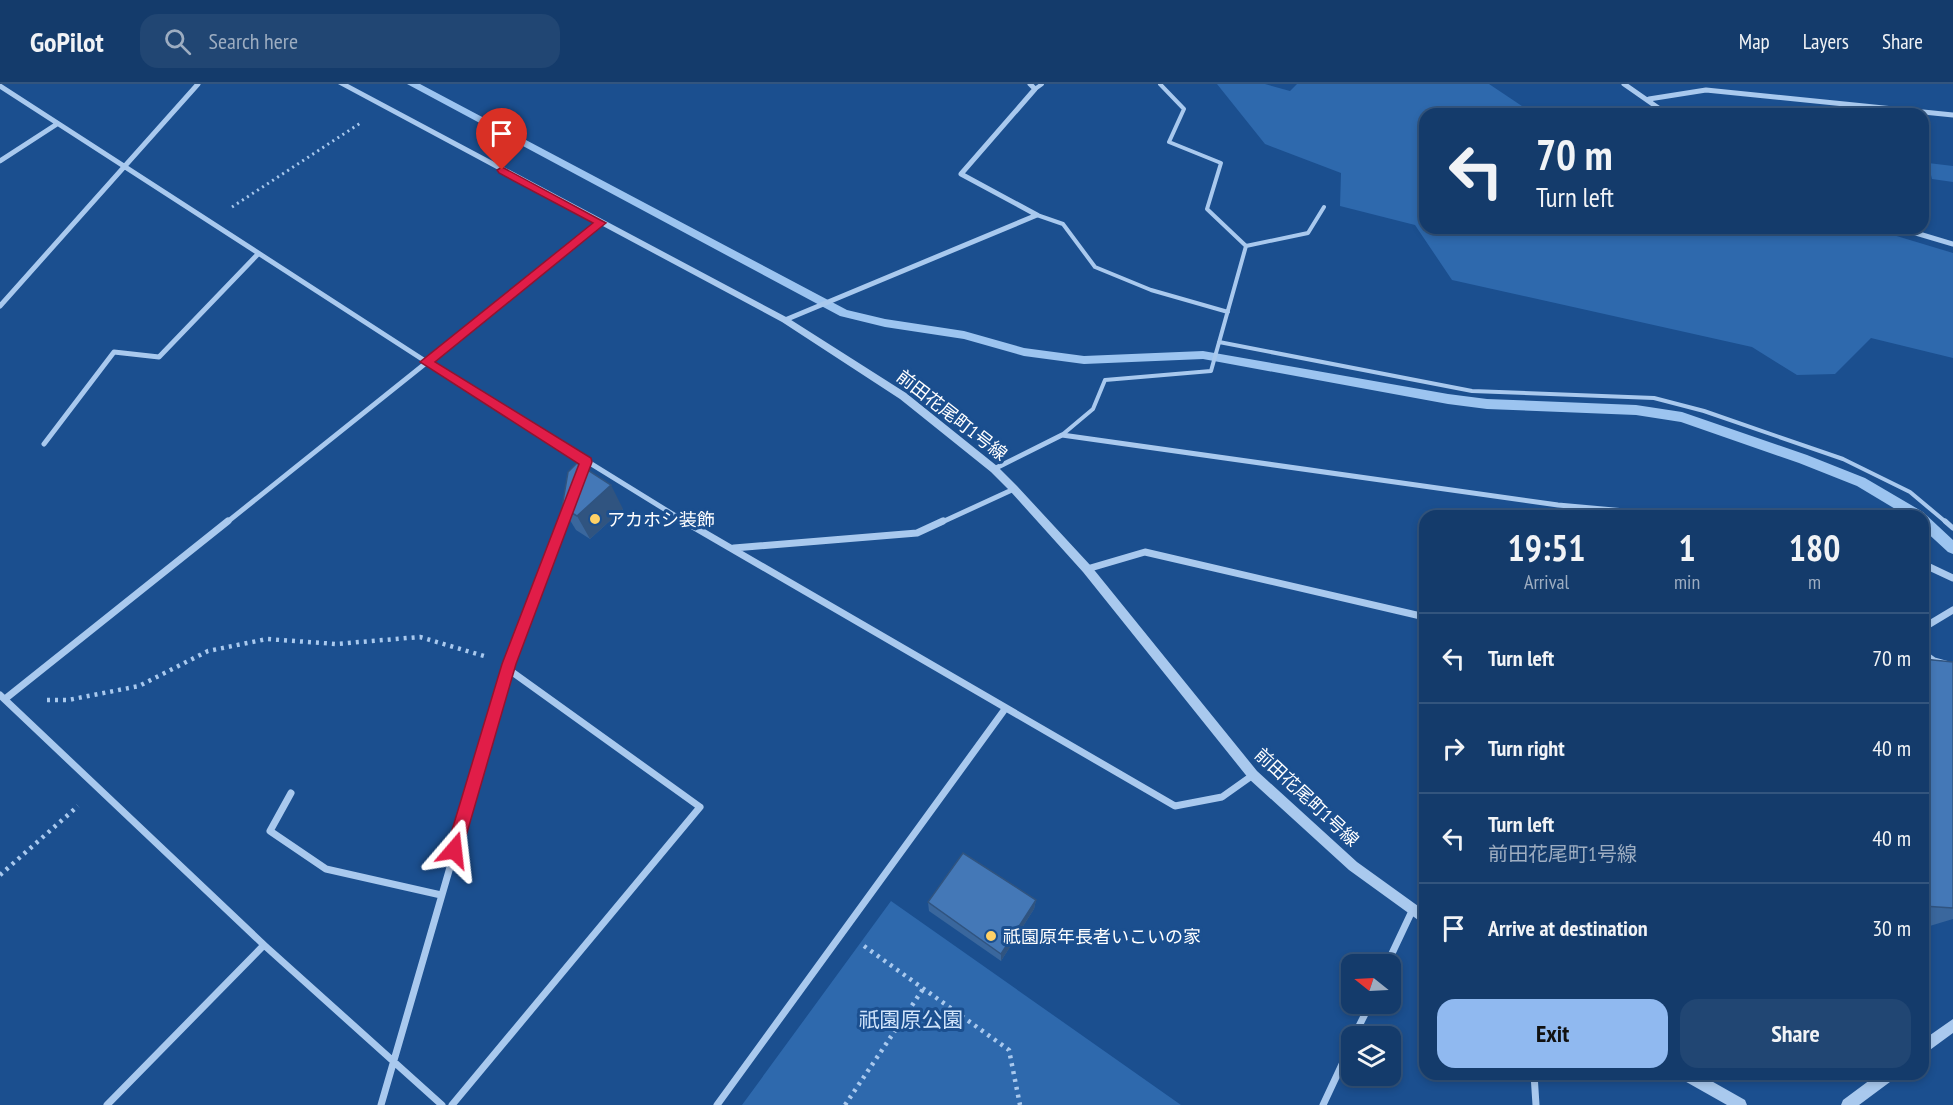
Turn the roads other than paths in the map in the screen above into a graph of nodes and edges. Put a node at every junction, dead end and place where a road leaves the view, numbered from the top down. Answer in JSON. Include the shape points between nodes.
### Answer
{"nodes":[{"id":1,"x":198,"y":84,"type":"edge"},
{"id":2,"x":342,"y":84,"type":"edge"},
{"id":3,"x":1030,"y":84,"type":"edge"},
{"id":4,"x":1042,"y":84,"type":"edge"},
{"id":5,"x":1160,"y":84,"type":"edge"},
{"id":6,"x":1624,"y":84,"type":"edge"},
{"id":7,"x":0,"y":86,"type":"edge"},
{"id":8,"x":1035,"y":89,"type":"junction"},
{"id":9,"x":1649,"y":99,"type":"junction"},
{"id":10,"x":1660,"y":108,"type":"edge"},
{"id":11,"x":1884,"y":108,"type":"edge"},
{"id":12,"x":1929,"y":113,"type":"edge"},
{"id":13,"x":1953,"y":115,"type":"edge"},
{"id":14,"x":57,"y":124,"type":"junction"},
{"id":15,"x":0,"y":161,"type":"edge"},
{"id":16,"x":124,"y":167,"type":"junction"},
{"id":17,"x":1324,"y":207,"type":"dead end"},
{"id":18,"x":1037,"y":215,"type":"junction"},
{"id":19,"x":601,"y":223,"type":"junction"},
{"id":20,"x":1919,"y":234,"type":"edge"},
{"id":21,"x":1953,"y":244,"type":"edge"},
{"id":22,"x":1246,"y":246,"type":"junction"},
{"id":23,"x":258,"y":254,"type":"junction"},
{"id":24,"x":0,"y":306,"type":"edge"},
{"id":25,"x":1228,"y":312,"type":"junction"},
{"id":26,"x":785,"y":320,"type":"junction"},
{"id":27,"x":1219,"y":344,"type":"junction"},
{"id":28,"x":426,"y":362,"type":"junction"},
{"id":29,"x":1062,"y":435,"type":"junction"},
{"id":30,"x":44,"y":444,"type":"dead end"},
{"id":31,"x":586,"y":462,"type":"junction"},
{"id":32,"x":994,"y":469,"type":"junction"},
{"id":33,"x":582,"y":472,"type":"edge"},
{"id":34,"x":1014,"y":489,"type":"junction"},
{"id":35,"x":570,"y":504,"type":"edge"},
{"id":36,"x":1614,"y":510,"type":"edge"},
{"id":37,"x":1953,"y":528,"type":"edge"},
{"id":38,"x":733,"y":549,"type":"junction"},
{"id":39,"x":1929,"y":567,"type":"edge"},
{"id":40,"x":1087,"y":569,"type":"junction"},
{"id":41,"x":1953,"y":578,"type":"edge"},
{"id":42,"x":1953,"y":610,"type":"edge"},
{"id":43,"x":1419,"y":616,"type":"edge"},
{"id":44,"x":1929,"y":624,"type":"edge"},
{"id":45,"x":1929,"y":657,"type":"edge"},
{"id":46,"x":1953,"y":666,"type":"edge"},
{"id":47,"x":509,"y":667,"type":"junction"},
{"id":48,"x":2,"y":697,"type":"edge"},
{"id":49,"x":1005,"y":709,"type":"junction"},
{"id":50,"x":1253,"y":775,"type":"junction"},
{"id":51,"x":291,"y":793,"type":"dead end"},
{"id":52,"x":441,"y":895,"type":"junction"},
{"id":53,"x":1412,"y":911,"type":"junction"},
{"id":54,"x":1419,"y":915,"type":"edge"},
{"id":55,"x":264,"y":945,"type":"junction"},
{"id":56,"x":1393,"y":954,"type":"edge"},
{"id":57,"x":1953,"y":1026,"type":"edge"},
{"id":58,"x":1929,"y":1044,"type":"edge"},
{"id":59,"x":392,"y":1062,"type":"junction"},
{"id":60,"x":1341,"y":1067,"type":"edge"},
{"id":61,"x":1534,"y":1080,"type":"edge"},
{"id":62,"x":1696,"y":1080,"type":"edge"},
{"id":63,"x":1881,"y":1080,"type":"edge"},
{"id":64,"x":107,"y":1105,"type":"edge"},
{"id":65,"x":381,"y":1105,"type":"edge"},
{"id":66,"x":442,"y":1105,"type":"edge"},
{"id":67,"x":452,"y":1105,"type":"edge"},
{"id":68,"x":717,"y":1105,"type":"edge"},
{"id":69,"x":1323,"y":1105,"type":"edge"},
{"id":70,"x":1536,"y":1105,"type":"edge"},
{"id":71,"x":1740,"y":1105,"type":"edge"},
{"id":72,"x":1848,"y":1105,"type":"edge"}],
"edges":[{"from":1,"to":16,"type":"street"},
{"from":2,"to":19,"type":"street","name":"前田花尾町1号線"},
{"from":3,"to":8,"type":"street"},
{"from":4,"to":8,"type":"lane"},
{"from":5,"to":22,"type":"lane","via":[[1184,109],[1169,142],[1221,163],[1207,209]]},
{"from":6,"to":9,"type":"street"},
{"from":7,"to":14,"type":"street"},
{"from":8,"to":18,"type":"street","via":[[962,174]]},
{"from":9,"to":10,"type":"street"},
{"from":9,"to":11,"type":"street","via":[[1706,90]]},
{"from":12,"to":13,"type":"street"},
{"from":14,"to":15,"type":"street"},
{"from":14,"to":16,"type":"street"},
{"from":16,"to":23,"type":"street"},
{"from":16,"to":24,"type":"street"},
{"from":17,"to":22,"type":"lane","via":[[1308,233]]},
{"from":18,"to":25,"type":"lane","via":[[1063,224],[1095,267],[1151,290]]},
{"from":18,"to":26,"type":"street"},
{"from":19,"to":26,"type":"street","name":"前田花尾町1号線"},
{"from":19,"to":28,"type":"street"},
{"from":20,"to":21,"type":"street"},
{"from":22,"to":25,"type":"lane"},
{"from":23,"to":28,"type":"street"},
{"from":23,"to":30,"type":"street","via":[[159,357],[114,352]]},
{"from":25,"to":27,"type":"lane"},
{"from":26,"to":32,"type":"street","name":"前田花尾町1号線","via":[[903,396]]},
{"from":27,"to":29,"type":"lane","via":[[1211,371],[1105,380],[1093,409]]},
{"from":27,"to":37,"type":"lane","via":[[1472,391],[1654,398],[1843,459],[1910,492]]},
{"from":28,"to":31,"type":"street"},
{"from":28,"to":48,"type":"street"},
{"from":29,"to":32,"type":"street"},
{"from":29,"to":36,"type":"street"},
{"from":31,"to":33,"type":"street"},
{"from":31,"to":38,"type":"street"},
{"from":32,"to":34,"type":"street","name":"前田花尾町1号線"},
{"from":34,"to":38,"type":"street","via":[[917,533]]},
{"from":34,"to":40,"type":"street","name":"前田花尾町1号線"},
{"from":35,"to":47,"type":"street"},
{"from":38,"to":49,"type":"street"},
{"from":39,"to":41,"type":"street"},
{"from":40,"to":43,"type":"street","via":[[1145,552]]},
{"from":40,"to":50,"type":"street","name":"前田花尾町1号線"},
{"from":42,"to":44,"type":"street"},
{"from":45,"to":46,"type":"street"},
{"from":47,"to":52,"type":"street"},
{"from":47,"to":67,"type":"street","via":[[700,807]]},
{"from":48,"to":55,"type":"street"},
{"from":49,"to":50,"type":"street","via":[[1175,806],[1222,797]]},
{"from":49,"to":68,"type":"street"},
{"from":50,"to":53,"type":"street","name":"前田花尾町1号線","via":[[1353,866]]},
{"from":51,"to":52,"type":"street","via":[[270,831],[326,870]]},
{"from":52,"to":59,"type":"street"},
{"from":53,"to":54,"type":"street","name":"前田花尾町1号線"},
{"from":53,"to":56,"type":"street"},
{"from":55,"to":59,"type":"street"},
{"from":55,"to":64,"type":"street"},
{"from":57,"to":58,"type":"street"},
{"from":59,"to":65,"type":"street"},
{"from":59,"to":66,"type":"street"},
{"from":60,"to":69,"type":"street"},
{"from":61,"to":70,"type":"street"},
{"from":62,"to":71,"type":"street"},
{"from":63,"to":72,"type":"street"}]}
